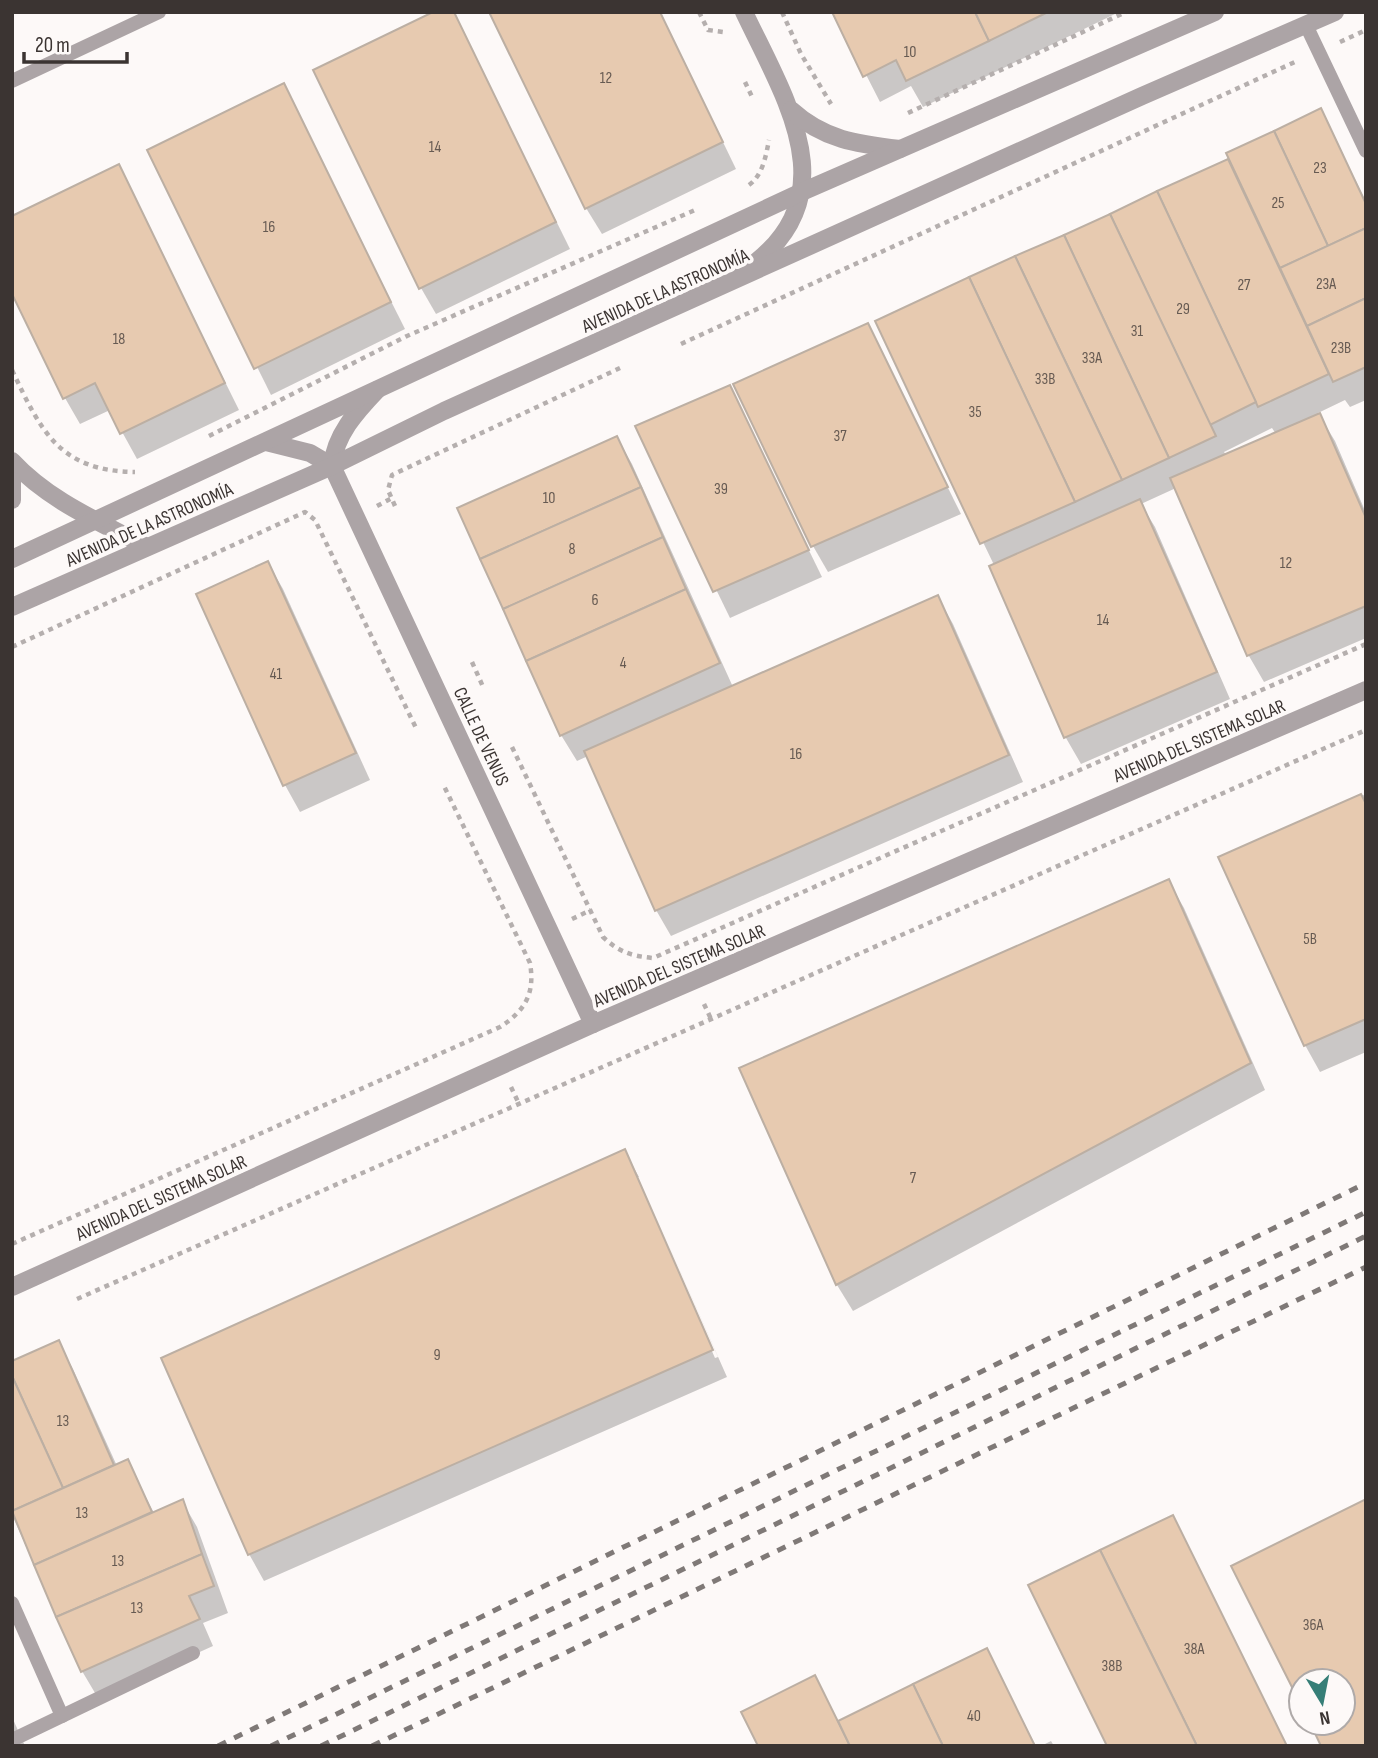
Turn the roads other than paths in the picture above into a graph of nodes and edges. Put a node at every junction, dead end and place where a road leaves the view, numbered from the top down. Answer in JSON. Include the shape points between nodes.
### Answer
{"nodes":[{"id":1,"x":159,"y":12,"type":"edge"},
{"id":2,"x":744,"y":12,"type":"edge"},
{"id":3,"x":1214,"y":12,"type":"edge"},
{"id":4,"x":1335,"y":12,"type":"edge"},
{"id":5,"x":1306,"y":25,"type":"junction"},
{"id":6,"x":12,"y":81,"type":"edge"},
{"id":7,"x":791,"y":110,"type":"junction"},
{"id":8,"x":900,"y":149,"type":"junction"},
{"id":9,"x":1366,"y":151,"type":"edge"},
{"id":10,"x":804,"y":191,"type":"junction"},
{"id":11,"x":715,"y":291,"type":"junction"},
{"id":12,"x":377,"y":390,"type":"junction"},
{"id":13,"x":266,"y":442,"type":"junction"},
{"id":14,"x":12,"y":461,"type":"edge"},
{"id":15,"x":332,"y":466,"type":"junction"},
{"id":16,"x":12,"y":481,"type":"edge"},
{"id":17,"x":12,"y":500,"type":"edge"},
{"id":18,"x":97,"y":520,"type":"junction"},
{"id":19,"x":147,"y":547,"type":"junction"},
{"id":20,"x":12,"y":559,"type":"edge"},
{"id":21,"x":12,"y":607,"type":"edge"},
{"id":22,"x":1366,"y":690,"type":"edge"},
{"id":23,"x":593,"y":1024,"type":"junction"},
{"id":24,"x":12,"y":1287,"type":"edge"},
{"id":25,"x":12,"y":1603,"type":"edge"},
{"id":26,"x":193,"y":1653,"type":"dead end"},
{"id":27,"x":62,"y":1716,"type":"junction"},
{"id":28,"x":12,"y":1740,"type":"edge"}],
"edges":[{"from":1,"to":6,"type":"lane"},
{"from":2,"to":7,"type":"street"},
{"from":3,"to":8,"type":"street","name":"AVENIDA DE LA ASTRONOMÍA"},
{"from":4,"to":5,"type":"street","name":"AVENIDA DE LA ASTRONOMÍA"},
{"from":5,"to":9,"type":"lane"},
{"from":5,"to":11,"type":"street","name":"AVENIDA DE LA ASTRONOMÍA"},
{"from":7,"to":8,"type":"street","via":[[828,136]]},
{"from":7,"to":10,"type":"street"},
{"from":8,"to":10,"type":"street","name":"AVENIDA DE LA ASTRONOMÍA"},
{"from":10,"to":11,"type":"street","via":[[786,230],[761,260]]},
{"from":10,"to":12,"type":"street","name":"AVENIDA DE LA ASTRONOMÍA"},
{"from":11,"to":15,"type":"street","name":"AVENIDA DE LA ASTRONOMÍA"},
{"from":12,"to":13,"type":"street","name":"AVENIDA DE LA ASTRONOMÍA"},
{"from":12,"to":15,"type":"street","via":[[346,427],[334,450]]},
{"from":13,"to":15,"type":"street","via":[[310,453]]},
{"from":13,"to":18,"type":"street","name":"AVENIDA DE LA ASTRONOMÍA"},
{"from":14,"to":18,"type":"street","via":[[32,483]]},
{"from":15,"to":19,"type":"street","name":"AVENIDA DE LA ASTRONOMÍA"},
{"from":15,"to":23,"type":"street","name":"CALLE DE VENUS"},
{"from":16,"to":17,"type":"street"},
{"from":18,"to":19,"type":"street"},
{"from":18,"to":20,"type":"street","name":"AVENIDA DE LA ASTRONOMÍA"},
{"from":19,"to":21,"type":"street","name":"AVENIDA DE LA ASTRONOMÍA"},
{"from":22,"to":23,"type":"street","name":"AVENIDA DEL SISTEMA SOLAR"},
{"from":23,"to":24,"type":"street","name":"AVENIDA DEL SISTEMA SOLAR"},
{"from":25,"to":27,"type":"lane"},
{"from":26,"to":27,"type":"lane"},
{"from":27,"to":28,"type":"lane"}]}
